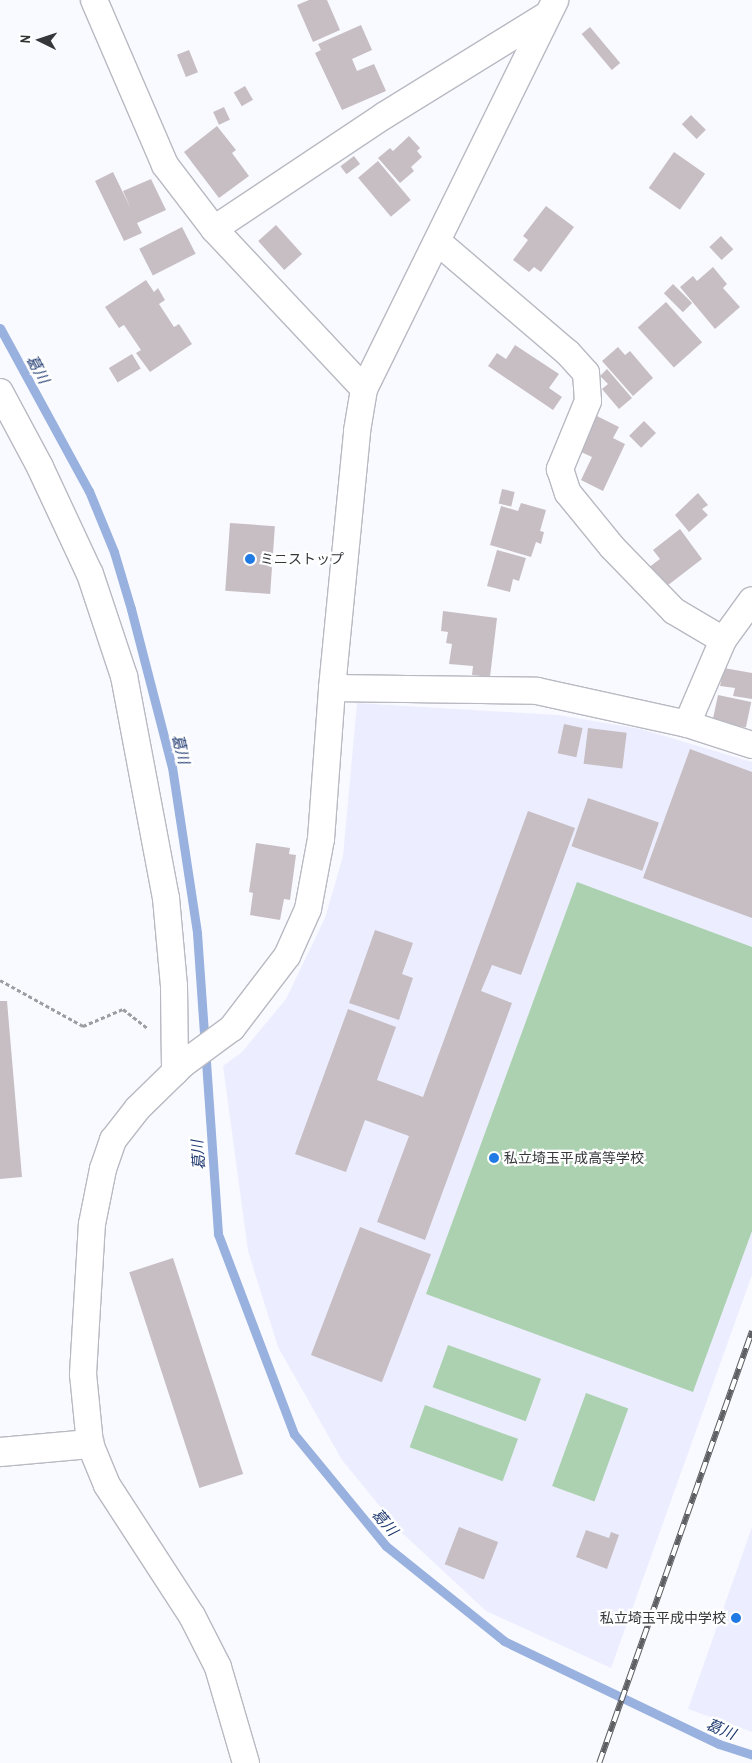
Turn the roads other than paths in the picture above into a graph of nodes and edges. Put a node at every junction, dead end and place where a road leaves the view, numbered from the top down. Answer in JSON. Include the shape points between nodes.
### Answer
{"nodes":[{"id":1,"x":94,"y":0,"type":"edge"},
{"id":2,"x":551,"y":8,"type":"edge"},
{"id":3,"x":214,"y":229,"type":"junction"},
{"id":4,"x":438,"y":242,"type":"junction"},
{"id":5,"x":364,"y":389,"type":"junction"},
{"id":6,"x":0,"y":392,"type":"edge"},
{"id":7,"x":752,"y":600,"type":"edge"},
{"id":8,"x":723,"y":640,"type":"junction"},
{"id":9,"x":332,"y":688,"type":"junction"},
{"id":10,"x":687,"y":724,"type":"junction"},
{"id":11,"x":752,"y":745,"type":"edge"},
{"id":12,"x":177,"y":1061,"type":"junction"},
{"id":13,"x":90,"y":1444,"type":"junction"},
{"id":14,"x":0,"y":1452,"type":"edge"},
{"id":15,"x":246,"y":1763,"type":"edge"}],
"edges":[{"from":1,"to":3,"type":"street","via":[[165,165]]},
{"from":2,"to":3,"type":"street"},
{"from":2,"to":4,"type":"street"},
{"from":3,"to":5,"type":"street"},
{"from":4,"to":5,"type":"street"},
{"from":4,"to":8,"type":"street","via":[[586,373],[588,401],[560,469],[568,493],[612,547],[674,611]]},
{"from":5,"to":9,"type":"street"},
{"from":6,"to":12,"type":"street","via":[[40,467],[90,574],[124,676],[166,898]]},
{"from":7,"to":8,"type":"street"},
{"from":8,"to":10,"type":"street"},
{"from":9,"to":10,"type":"street","via":[[537,691]]},
{"from":9,"to":12,"type":"street","via":[[321,839],[308,909],[287,956],[232,1028],[212,1044]]},
{"from":10,"to":11,"type":"street"},
{"from":12,"to":13,"type":"street","via":[[113,1140],[103,1169],[92,1224],[83,1374],[84,1411]]},
{"from":13,"to":14,"type":"street"},
{"from":13,"to":15,"type":"street","via":[[107,1485],[192,1616],[218,1667]]}]}
